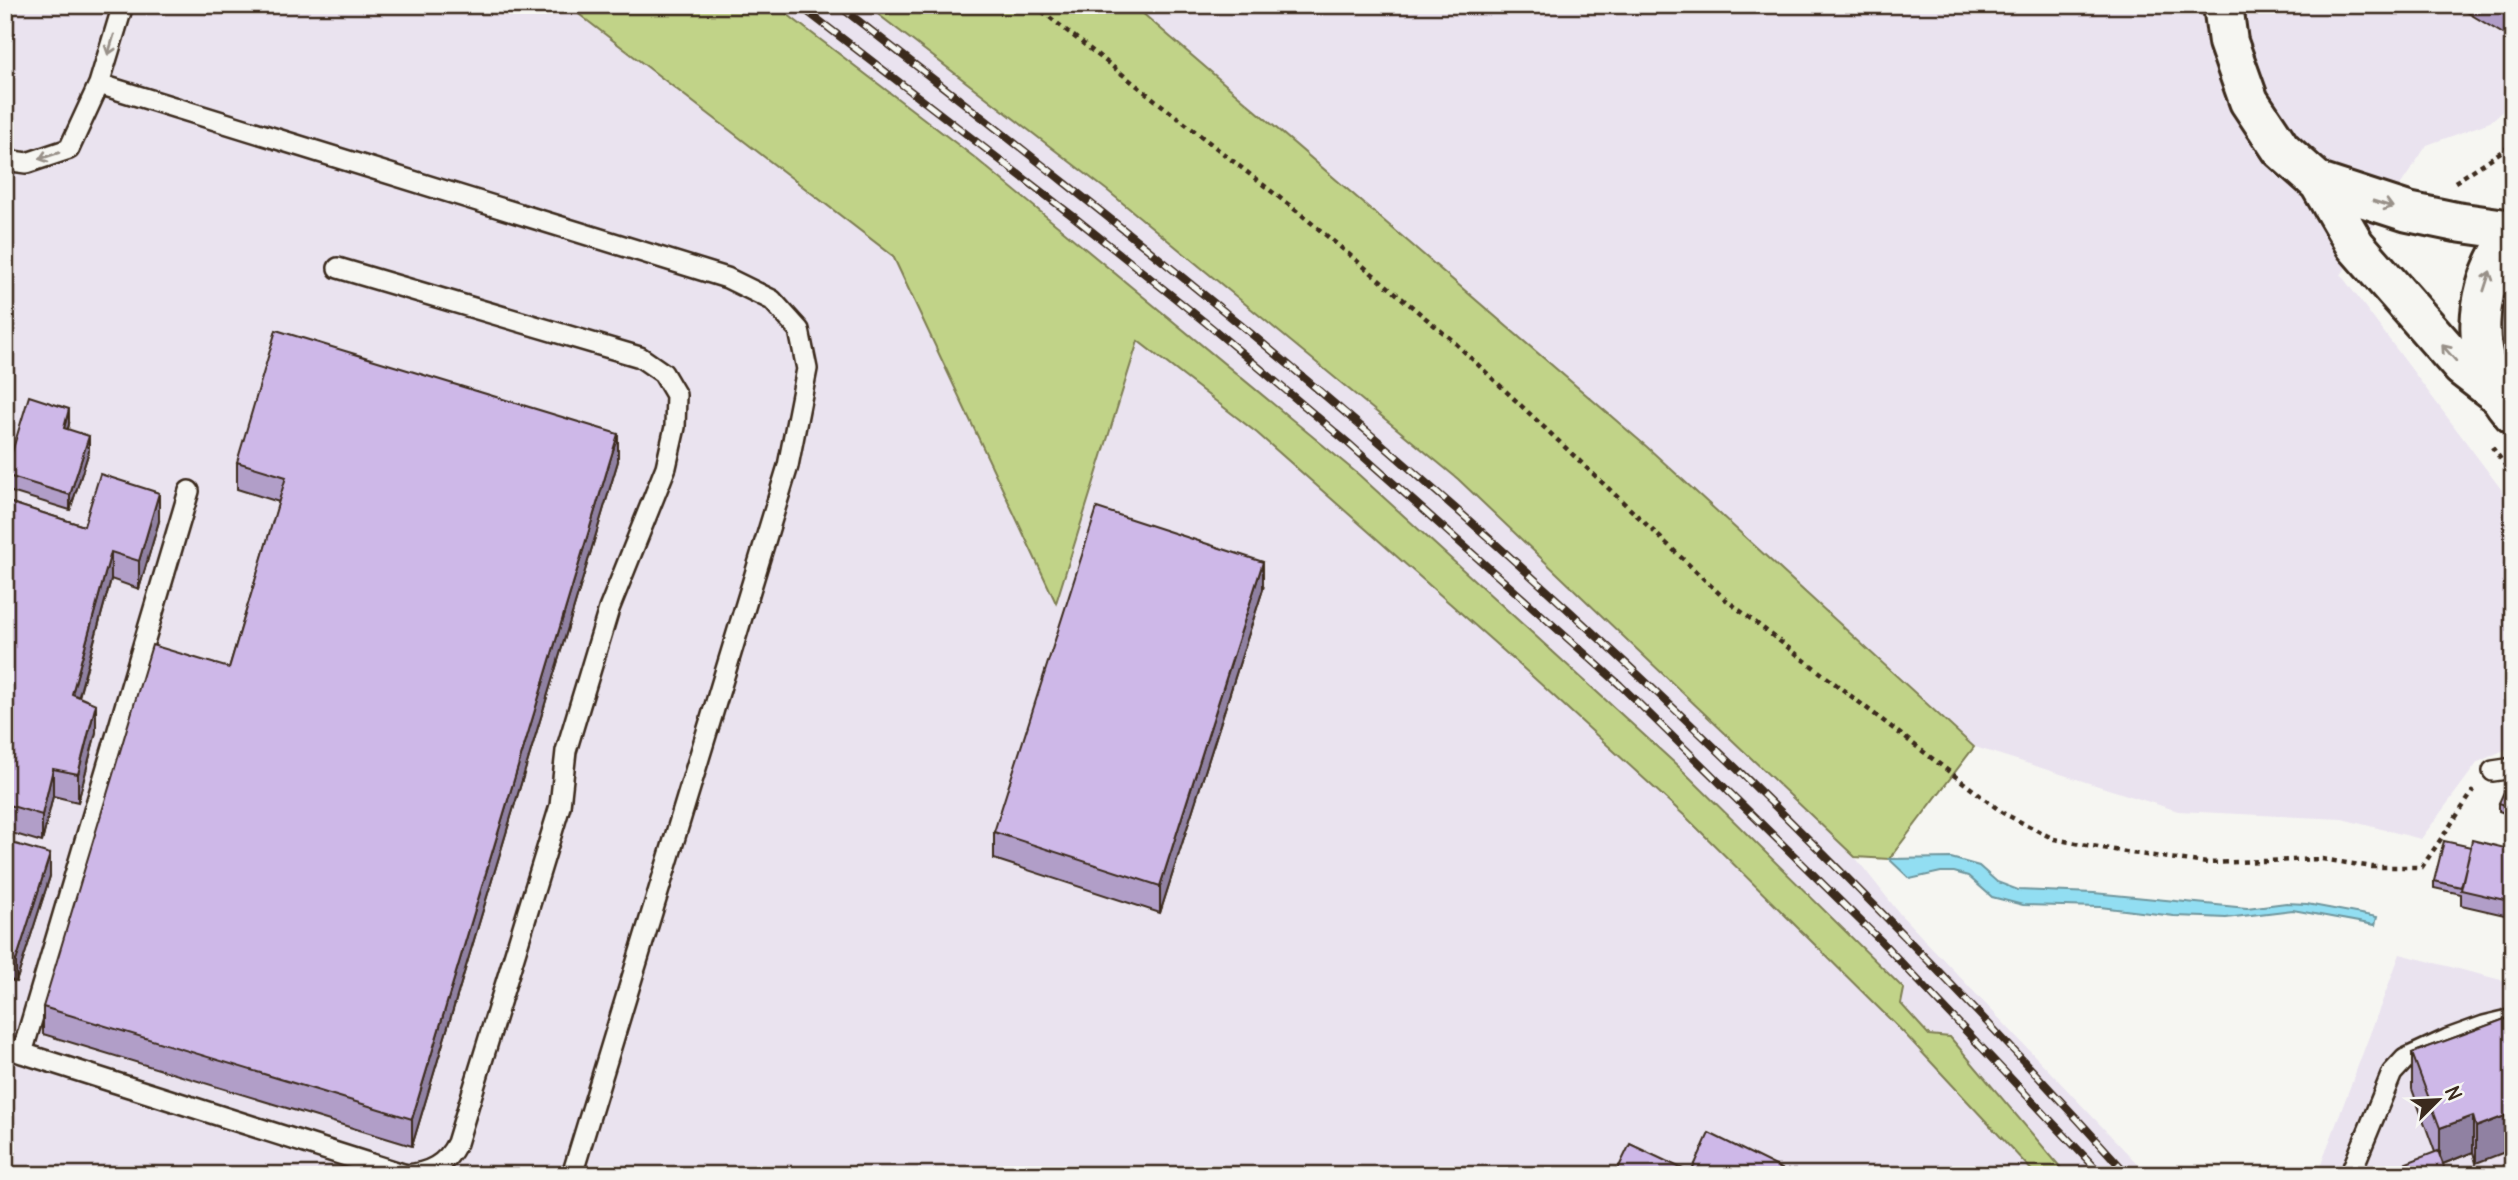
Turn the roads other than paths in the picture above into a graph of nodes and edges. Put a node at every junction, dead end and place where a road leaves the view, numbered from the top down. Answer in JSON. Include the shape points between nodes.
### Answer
{"nodes":[{"id":1,"x":123,"y":5,"type":"edge"},
{"id":2,"x":2223,"y":5,"type":"edge"},
{"id":3,"x":99,"y":84,"type":"junction"},
{"id":4,"x":5,"y":160,"type":"edge"},
{"id":5,"x":2319,"y":183,"type":"junction"},
{"id":6,"x":2513,"y":231,"type":"edge"},
{"id":7,"x":338,"y":268,"type":"dead end"},
{"id":8,"x":2507,"y":406,"type":"edge"},
{"id":9,"x":189,"y":491,"type":"dead end"},
{"id":10,"x":2513,"y":1019,"type":"edge"},
{"id":11,"x":14,"y":1050,"type":"edge"},
{"id":12,"x":572,"y":1175,"type":"edge"},
{"id":13,"x":2350,"y":1175,"type":"edge"}],
"edges":[{"from":1,"to":3,"type":"lane","one_way":true},
{"from":2,"to":5,"type":"street","via":[[2228,42],[2249,101],[2281,149]]},
{"from":3,"to":4,"type":"lane","one_way":true,"via":[[69,149],[27,163]]},
{"from":3,"to":12,"type":"lane","via":[[727,278],[772,300],[799,330],[807,369],[788,466]]},
{"from":5,"to":6,"type":"street","one_way":true,"via":[[2408,212]]},
{"from":8,"to":5,"type":"street","one_way":true,"via":[[2462,368],[2355,245]]},
{"from":8,"to":6,"type":"street","one_way":true,"via":[[2488,370],[2480,341],[2480,311],[2486,282]]},
{"from":7,"to":11,"type":"lane","via":[[640,357],[663,373],[676,395],[676,427],[666,467],[609,609],[566,751],[560,806],[457,1143],[445,1162],[420,1174],[405,1175]]},
{"from":9,"to":11,"type":"lane"},
{"from":10,"to":13,"type":"lane","via":[[2448,1039],[2405,1059],[2392,1073]]}]}
